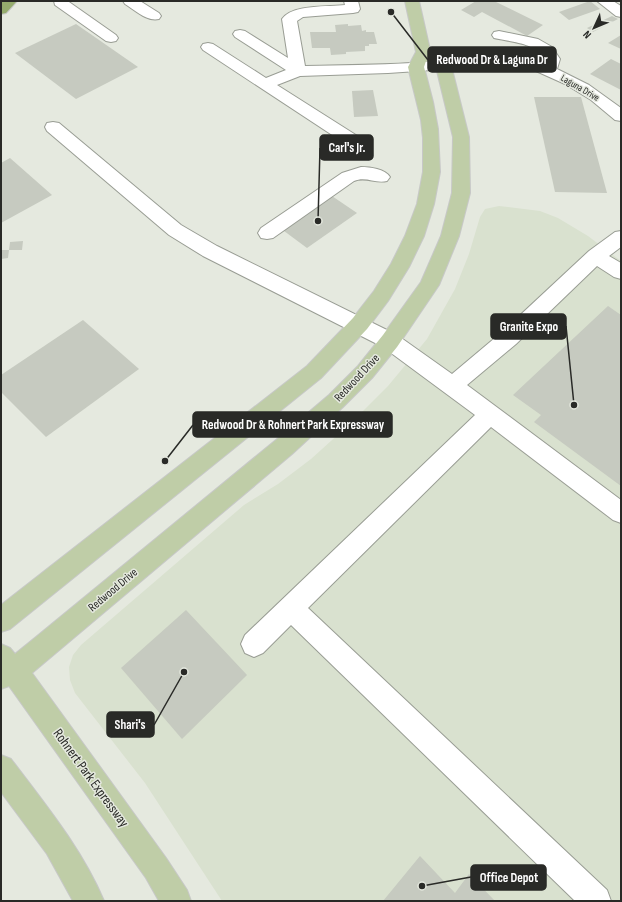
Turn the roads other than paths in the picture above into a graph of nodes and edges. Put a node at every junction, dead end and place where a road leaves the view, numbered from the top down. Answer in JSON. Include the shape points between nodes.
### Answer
{"nodes":[{"id":1,"x":10,"y":1,"type":"edge"},
{"id":2,"x":63,"y":1,"type":"edge"},
{"id":3,"x":130,"y":1,"type":"edge"},
{"id":4,"x":351,"y":1,"type":"edge"},
{"id":5,"x":412,"y":1,"type":"edge"},
{"id":6,"x":604,"y":1,"type":"edge"},
{"id":7,"x":1,"y":10,"type":"edge"},
{"id":8,"x":621,"y":12,"type":"edge"},
{"id":9,"x":154,"y":16,"type":"dead end"},
{"id":10,"x":240,"y":34,"type":"dead end"},
{"id":11,"x":499,"y":35,"type":"dead end"},
{"id":12,"x":110,"y":38,"type":"dead end"},
{"id":13,"x":208,"y":47,"type":"dead end"},
{"id":14,"x":419,"y":59,"type":"junction"},
{"id":15,"x":443,"y":65,"type":"junction"},
{"id":16,"x":549,"y":70,"type":"junction"},
{"id":17,"x":298,"y":71,"type":"junction"},
{"id":18,"x":265,"y":84,"type":"junction"},
{"id":19,"x":621,"y":116,"type":"edge"},
{"id":20,"x":53,"y":127,"type":"dead end"},
{"id":21,"x":364,"y":148,"type":"dead end"},
{"id":22,"x":381,"y":177,"type":"dead end"},
{"id":23,"x":267,"y":233,"type":"dead end"},
{"id":24,"x":619,"y":242,"type":"edge"},
{"id":25,"x":596,"y":256,"type":"junction"},
{"id":26,"x":621,"y":272,"type":"edge"},
{"id":27,"x":360,"y":325,"type":"junction"},
{"id":28,"x":390,"y":341,"type":"junction"},
{"id":29,"x":452,"y":386,"type":"junction"},
{"id":30,"x":490,"y":414,"type":"junction"},
{"id":31,"x":621,"y":513,"type":"edge"},
{"id":32,"x":291,"y":608,"type":"junction"},
{"id":33,"x":1,"y":620,"type":"edge"},
{"id":34,"x":254,"y":644,"type":"dead end"},
{"id":35,"x":5,"y":668,"type":"edge"},
{"id":36,"x":1,"y":769,"type":"edge"},
{"id":37,"x":89,"y":901,"type":"edge"},
{"id":38,"x":176,"y":901,"type":"edge"},
{"id":39,"x":596,"y":901,"type":"edge"}],
"edges":[{"from":1,"to":7,"type":"highway"},
{"from":2,"to":12,"type":"street","via":[[60,2]]},
{"from":3,"to":9,"type":"street"},
{"from":4,"to":17,"type":"street","via":[[352,9],[300,13],[290,19]]},
{"from":5,"to":14,"type":"main road"},
{"from":6,"to":8,"type":"street"},
{"from":10,"to":17,"type":"street"},
{"from":11,"to":16,"type":"street","via":[[533,42],[547,50],[552,59]]},
{"from":13,"to":18,"type":"street"},
{"from":14,"to":15,"type":"street","name":"Laguna Drive"},
{"from":14,"to":17,"type":"street","name":"Laguna Drive"},
{"from":14,"to":27,"type":"main road","via":[[431,139],[428,198],[419,226],[404,256],[384,293]]},
{"from":15,"to":16,"type":"street","name":"Laguna Drive","via":[[512,62]]},
{"from":15,"to":28,"type":"main road","name":"Redwood Drive","via":[[461,137],[461,193],[450,236],[429,285]]},
{"from":16,"to":19,"type":"street","name":"Laguna Drive","via":[[601,98]]},
{"from":17,"to":18,"type":"street"},
{"from":18,"to":21,"type":"street"},
{"from":20,"to":27,"type":"street","via":[[176,230],[210,251]]},
{"from":22,"to":23,"type":"street","via":[[366,172],[352,175]]},
{"from":24,"to":25,"type":"street"},
{"from":25,"to":26,"type":"street"},
{"from":25,"to":29,"type":"street"},
{"from":27,"to":28,"type":"street"},
{"from":27,"to":33,"type":"main road","via":[[314,372]]},
{"from":28,"to":29,"type":"street"},
{"from":28,"to":35,"type":"main road","name":"Redwood Drive","via":[[365,372],[284,447]]},
{"from":29,"to":30,"type":"street"},
{"from":30,"to":31,"type":"street"},
{"from":30,"to":32,"type":"street"},
{"from":32,"to":34,"type":"street"},
{"from":32,"to":39,"type":"street"},
{"from":35,"to":38,"type":"main road","name":"Rohnert Park Expressway","via":[[156,868]]},
{"from":36,"to":37,"type":"main road","via":[[57,844]]}]}
